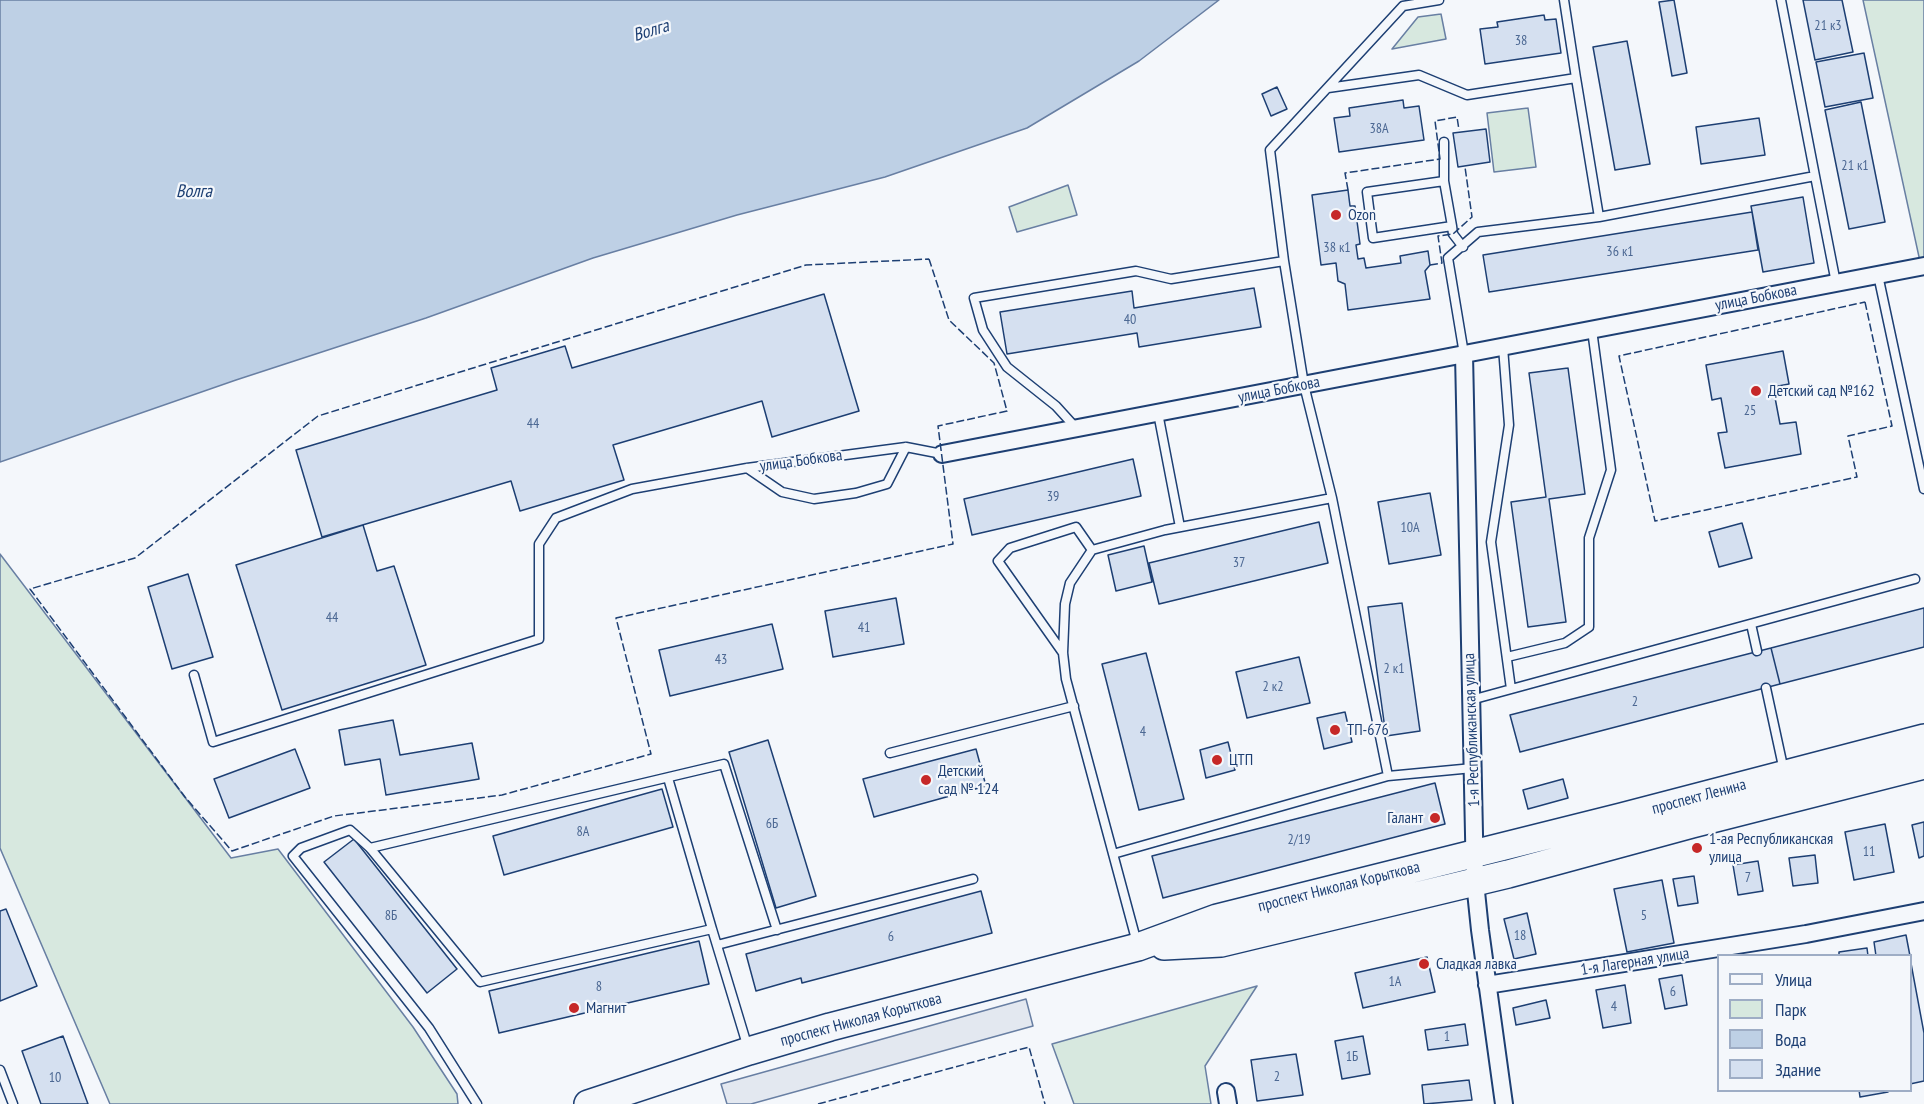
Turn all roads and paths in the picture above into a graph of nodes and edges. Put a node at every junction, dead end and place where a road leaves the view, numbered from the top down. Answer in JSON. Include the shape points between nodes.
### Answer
{"nodes":[{"id":1,"x":1439,"y":0,"type":"edge"},
{"id":2,"x":1564,"y":0,"type":"edge"},
{"id":3,"x":1781,"y":0,"type":"edge"},
{"id":4,"x":1576,"y":78,"type":"junction"},
{"id":5,"x":1328,"y":88,"type":"junction"},
{"id":6,"x":1444,"y":142,"type":"dead end"},
{"id":7,"x":1815,"y":176,"type":"junction"},
{"id":8,"x":1444,"y":180,"type":"junction"},
{"id":9,"x":1599,"y":217,"type":"junction"},
{"id":10,"x":1452,"y":226,"type":"junction"},
{"id":11,"x":1463,"y":247,"type":"junction"},
{"id":12,"x":1284,"y":261,"type":"junction"},
{"id":13,"x":1924,"y":266,"type":"edge"},
{"id":14,"x":1878,"y":275,"type":"junction"},
{"id":15,"x":1836,"y":283,"type":"junction"},
{"id":16,"x":1592,"y":330,"type":"junction"},
{"id":17,"x":1503,"y":346,"type":"junction"},
{"id":18,"x":1464,"y":354,"type":"junction"},
{"id":19,"x":1304,"y":385,"type":"junction"},
{"id":20,"x":1158,"y":413,"type":"junction"},
{"id":21,"x":1077,"y":429,"type":"junction"},
{"id":22,"x":906,"y":447,"type":"junction"},
{"id":23,"x":942,"y":454,"type":"joint"},
{"id":24,"x":747,"y":468,"type":"junction"},
{"id":25,"x":1924,"y":489,"type":"edge"},
{"id":26,"x":1332,"y":498,"type":"junction"},
{"id":27,"x":1180,"y":528,"type":"junction"},
{"id":28,"x":1092,"y":550,"type":"junction"},
{"id":29,"x":1915,"y":579,"type":"dead end"},
{"id":30,"x":1751,"y":624,"type":"junction"},
{"id":31,"x":1757,"y":651,"type":"dead end"},
{"id":32,"x":1063,"y":653,"type":"junction"},
{"id":33,"x":1507,"y":657,"type":"junction"},
{"id":34,"x":194,"y":675,"type":"dead end"},
{"id":35,"x":1766,"y":688,"type":"dead end"},
{"id":36,"x":1511,"y":689,"type":"junction"},
{"id":37,"x":1470,"y":700,"type":"junction"},
{"id":38,"x":1074,"y":706,"type":"junction"},
{"id":39,"x":1924,"y":738,"type":"edge"},
{"id":40,"x":890,"y":753,"type":"dead end"},
{"id":41,"x":1924,"y":765,"type":"edge"},
{"id":42,"x":1473,"y":768,"type":"junction"},
{"id":43,"x":1785,"y":774,"type":"junction"},
{"id":44,"x":1388,"y":776,"type":"junction"},
{"id":45,"x":668,"y":778,"type":"junction"},
{"id":46,"x":370,"y":848,"type":"junction"},
{"id":47,"x":1113,"y":854,"type":"junction"},
{"id":48,"x":1474,"y":854,"type":"junction"},
{"id":49,"x":973,"y":879,"type":"dead end"},
{"id":50,"x":1476,"y":882,"type":"junction"},
{"id":51,"x":1924,"y":911,"type":"edge"},
{"id":52,"x":712,"y":929,"type":"junction"},
{"id":53,"x":777,"y":930,"type":"junction"},
{"id":54,"x":717,"y":945,"type":"junction"},
{"id":55,"x":1138,"y":947,"type":"junction"},
{"id":56,"x":1487,"y":986,"type":"junction"},
{"id":57,"x":749,"y":1051,"type":"junction"},
{"id":58,"x":0,"y":1070,"type":"edge"},
{"id":59,"x":13,"y":1104,"type":"edge"},
{"id":60,"x":477,"y":1104,"type":"edge"},
{"id":61,"x":588,"y":1104,"type":"edge"},
{"id":62,"x":1504,"y":1104,"type":"edge"}],
"edges":[{"from":1,"to":5,"type":"lane","via":[[1403,6]]},
{"from":2,"to":4,"type":"lane"},
{"from":3,"to":7,"type":"lane"},
{"from":4,"to":5,"type":"lane","via":[[1467,94],[1419,75]]},
{"from":4,"to":9,"type":"lane"},
{"from":5,"to":12,"type":"lane","via":[[1270,150]]},
{"from":6,"to":8,"type":"lane"},
{"from":7,"to":9,"type":"lane"},
{"from":7,"to":15,"type":"lane"},
{"from":8,"to":10,"type":"lane"},
{"from":8,"to":10,"type":"lane","via":[[1367,192],[1373,238]]},
{"from":9,"to":11,"type":"lane","via":[[1478,232]]},
{"from":10,"to":11,"type":"lane"},
{"from":11,"to":18,"type":"lane","via":[[1448,258]]},
{"from":12,"to":19,"type":"lane"},
{"from":12,"to":21,"type":"lane","via":[[1172,279],[1136,272],[974,298],[983,330],[1006,368],[1056,406]]},
{"from":13,"to":14,"type":"street","name":"улица Бобкова"},
{"from":14,"to":15,"type":"street","name":"улица Бобкова"},
{"from":14,"to":25,"type":"lane"},
{"from":15,"to":16,"type":"street","name":"улица Бобкова"},
{"from":16,"to":17,"type":"street","name":"улица Бобкова"},
{"from":16,"to":33,"type":"lane","via":[[1611,470],[1589,538],[1589,627],[1564,643]]},
{"from":17,"to":18,"type":"street","name":"улица Бобкова"},
{"from":17,"to":33,"type":"lane","via":[[1509,425],[1491,542]]},
{"from":18,"to":19,"type":"street","name":"улица Бобкова"},
{"from":18,"to":37,"type":"street","name":"1-я Республиканская улица"},
{"from":19,"to":20,"type":"street","name":"улица Бобкова"},
{"from":19,"to":26,"type":"lane"},
{"from":20,"to":21,"type":"street","name":"улица Бобкова"},
{"from":20,"to":27,"type":"lane"},
{"from":21,"to":23,"type":"street","name":"улица Бобкова"},
{"from":22,"to":23,"type":"lane","name":"улица Бобкова"},
{"from":22,"to":24,"type":"lane","name":"улица Бобкова"},
{"from":22,"to":24,"type":"lane","via":[[887,484],[814,499],[782,492]]},
{"from":24,"to":34,"type":"lane","name":"улица Бобкова","via":[[632,489],[555,518],[539,544],[539,639],[213,742]]},
{"from":26,"to":27,"type":"lane"},
{"from":26,"to":44,"type":"lane"},
{"from":27,"to":28,"type":"lane"},
{"from":28,"to":32,"type":"lane","via":[[1070,583]]},
{"from":28,"to":32,"type":"lane","via":[[1076,527],[1010,548],[998,561]]},
{"from":29,"to":30,"type":"lane"},
{"from":30,"to":31,"type":"lane"},
{"from":30,"to":36,"type":"lane"},
{"from":32,"to":38,"type":"lane"},
{"from":33,"to":36,"type":"lane"},
{"from":35,"to":43,"type":"lane"},
{"from":36,"to":37,"type":"lane"},
{"from":37,"to":42,"type":"street","name":"1-я Республиканская улица"},
{"from":38,"to":40,"type":"lane"},
{"from":38,"to":47,"type":"lane"},
{"from":39,"to":43,"type":"main road","name":"проспект Ленина"},
{"from":41,"to":50,"type":"main road","name":"проспект Ленина"},
{"from":42,"to":44,"type":"lane"},
{"from":42,"to":48,"type":"street","name":"1-я Республиканская улица"},
{"from":43,"to":48,"type":"main road","name":"проспект Ленина"},
{"from":44,"to":47,"type":"lane"},
{"from":45,"to":46,"type":"lane"},
{"from":45,"to":52,"type":"lane"},
{"from":45,"to":53,"type":"lane","via":[[724,764]]},
{"from":46,"to":52,"type":"lane","via":[[480,982]]},
{"from":46,"to":60,"type":"lane","via":[[350,830],[301,848],[293,856],[429,1028]]},
{"from":47,"to":55,"type":"lane"},
{"from":48,"to":50,"type":"street","name":"1-я Республиканская улица"},
{"from":48,"to":55,"type":"main road","name":"проспект Николая Корыткова","via":[[1216,918]]},
{"from":49,"to":53,"type":"lane"},
{"from":50,"to":55,"type":"main road","name":"проспект Николая Корыткова","via":[[1221,943]]},
{"from":50,"to":56,"type":"street","name":"1-я Республиканская улица"},
{"from":51,"to":56,"type":"street","name":"1-я Лагерная улица"},
{"from":52,"to":54,"type":"lane"},
{"from":53,"to":54,"type":"lane"},
{"from":54,"to":57,"type":"lane"},
{"from":55,"to":57,"type":"main road","name":"проспект Николая Корыткова"},
{"from":56,"to":62,"type":"street","name":"1-я Республиканская улица"},
{"from":57,"to":61,"type":"main road","name":"проспект Николая Корыткова"},
{"from":58,"to":59,"type":"lane"}]}
